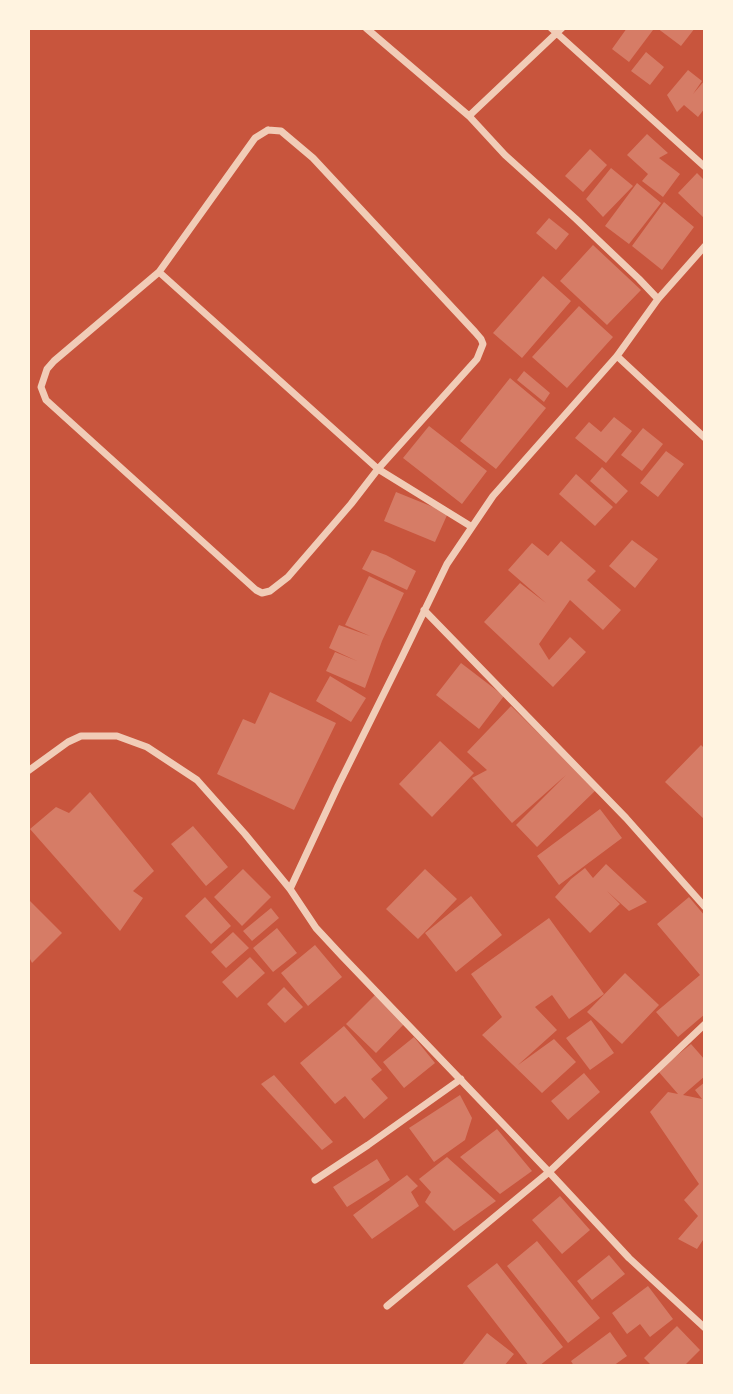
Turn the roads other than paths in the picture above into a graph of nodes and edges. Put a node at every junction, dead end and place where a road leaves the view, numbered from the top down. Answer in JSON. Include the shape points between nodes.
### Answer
{"nodes":[{"id":1,"x":366,"y":28,"type":"edge"},
{"id":2,"x":557,"y":30,"type":"edge"},
{"id":3,"x":469,"y":116,"type":"junction"},
{"id":4,"x":705,"y":167,"type":"edge"},
{"id":5,"x":705,"y":246,"type":"edge"},
{"id":6,"x":159,"y":272,"type":"junction"},
{"id":7,"x":658,"y":299,"type":"junction"},
{"id":8,"x":617,"y":356,"type":"junction"},
{"id":9,"x":705,"y":438,"type":"edge"},
{"id":10,"x":378,"y":468,"type":"junction"},
{"id":11,"x":472,"y":527,"type":"junction"},
{"id":12,"x":424,"y":610,"type":"junction"},
{"id":13,"x":28,"y":771,"type":"edge"},
{"id":14,"x":290,"y":889,"type":"junction"},
{"id":15,"x":705,"y":907,"type":"edge"},
{"id":16,"x":705,"y":1024,"type":"edge"},
{"id":17,"x":461,"y":1079,"type":"junction"},
{"id":18,"x":549,"y":1171,"type":"junction"},
{"id":19,"x":315,"y":1180,"type":"dead end"},
{"id":20,"x":387,"y":1306,"type":"dead end"},
{"id":21,"x":705,"y":1328,"type":"edge"}],
"edges":[{"from":1,"to":3,"type":"street"},
{"from":2,"to":3,"type":"street"},
{"from":2,"to":4,"type":"street"},
{"from":3,"to":7,"type":"street"},
{"from":5,"to":7,"type":"street"},
{"from":6,"to":10,"type":"street"},
{"from":6,"to":10,"type":"street","via":[[54,361],[41,387],[46,400],[256,590],[270,591],[288,577]]},
{"from":6,"to":10,"type":"street","via":[[255,138],[268,130],[281,131],[313,158],[483,344],[477,359]]},
{"from":7,"to":8,"type":"street"},
{"from":8,"to":9,"type":"street"},
{"from":8,"to":11,"type":"street","via":[[493,496]]},
{"from":10,"to":11,"type":"street"},
{"from":11,"to":12,"type":"street"},
{"from":12,"to":14,"type":"street"},
{"from":12,"to":15,"type":"street","via":[[626,818]]},
{"from":13,"to":14,"type":"street","via":[[81,736],[117,736],[147,747],[197,780]]},
{"from":14,"to":17,"type":"street","via":[[316,928]]},
{"from":16,"to":18,"type":"street"},
{"from":17,"to":18,"type":"street"},
{"from":17,"to":19,"type":"street"},
{"from":18,"to":20,"type":"street"},
{"from":18,"to":21,"type":"street","via":[[629,1258]]}]}
